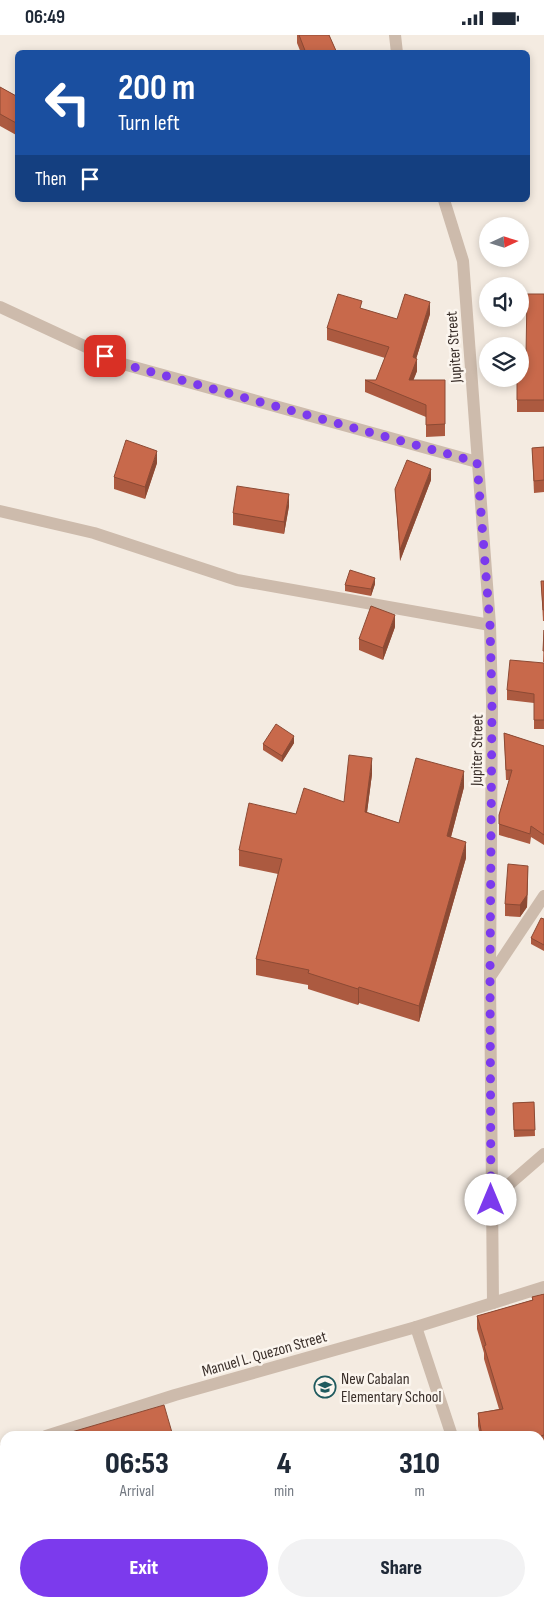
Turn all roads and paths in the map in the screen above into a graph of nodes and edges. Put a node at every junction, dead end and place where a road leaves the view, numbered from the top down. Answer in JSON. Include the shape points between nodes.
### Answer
{"nodes":[{"id":1,"x":395,"y":35,"type":"edge"},
{"id":2,"x":397,"y":50,"type":"edge"},
{"id":3,"x":445,"y":202,"type":"edge"},
{"id":4,"x":0,"y":307,"type":"edge"},
{"id":5,"x":477,"y":462,"type":"junction"},
{"id":6,"x":0,"y":511,"type":"edge"},
{"id":7,"x":490,"y":625,"type":"junction"},
{"id":8,"x":544,"y":895,"type":"edge"},
{"id":9,"x":490,"y":977,"type":"junction"},
{"id":10,"x":544,"y":1154,"type":"edge"},
{"id":11,"x":491,"y":1200,"type":"junction"},
{"id":12,"x":544,"y":1287,"type":"edge"},
{"id":13,"x":493,"y":1303,"type":"junction"},
{"id":14,"x":416,"y":1327,"type":"junction"},
{"id":15,"x":62,"y":1431,"type":"edge"},
{"id":16,"x":450,"y":1431,"type":"edge"}],
"edges":[{"from":1,"to":2,"type":"street"},
{"from":3,"to":5,"type":"street","name":"Jupiter Street","via":[[463,261]]},
{"from":4,"to":5,"type":"street","via":[[123,364]]},
{"from":5,"to":7,"type":"street","name":"Jupiter Street"},
{"from":6,"to":7,"type":"street","via":[[94,533],[237,580]]},
{"from":7,"to":9,"type":"street","name":"Jupiter Street"},
{"from":8,"to":9,"type":"street"},
{"from":9,"to":11,"type":"street","name":"Jupiter Street"},
{"from":10,"to":11,"type":"street"},
{"from":11,"to":13,"type":"street","name":"Jupiter Street"},
{"from":12,"to":13,"type":"street","name":"Manuel L. Quezon Street"},
{"from":13,"to":14,"type":"street","name":"Manuel L. Quezon Street"},
{"from":14,"to":15,"type":"street","name":"Manuel L. Quezon Street","via":[[175,1395]]},
{"from":14,"to":16,"type":"street"}]}
